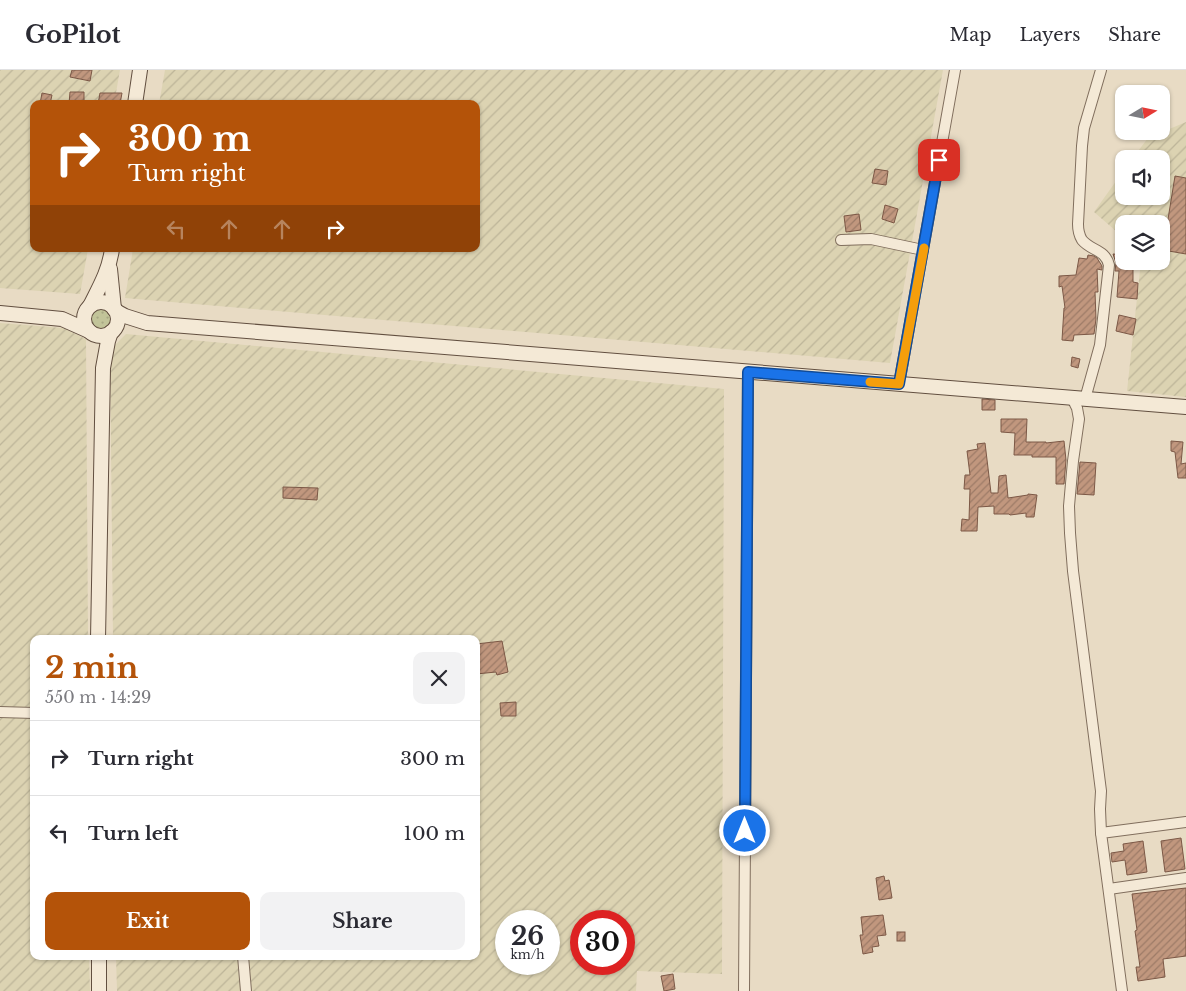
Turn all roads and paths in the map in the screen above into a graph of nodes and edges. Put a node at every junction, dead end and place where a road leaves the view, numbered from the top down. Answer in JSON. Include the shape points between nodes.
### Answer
{"nodes":[{"id":1,"x":140,"y":70,"type":"edge"},
{"id":2,"x":955,"y":70,"type":"edge"},
{"id":3,"x":1102,"y":70,"type":"edge"},
{"id":4,"x":136,"y":100,"type":"edge"},
{"id":5,"x":841,"y":240,"type":"dead end"},
{"id":6,"x":923,"y":250,"type":"junction"},
{"id":7,"x":112,"y":253,"type":"edge"},
{"id":8,"x":89,"y":307,"type":"junction"},
{"id":9,"x":115,"y":310,"type":"junction"},
{"id":10,"x":0,"y":313,"type":"edge"},
{"id":11,"x":54,"y":317,"type":"junction"},
{"id":12,"x":147,"y":323,"type":"junction"},
{"id":13,"x":90,"y":332,"type":"junction"},
{"id":14,"x":112,"y":332,"type":"junction"},
{"id":15,"x":103,"y":368,"type":"junction"},
{"id":16,"x":748,"y":372,"type":"junction"},
{"id":17,"x":899,"y":384,"type":"junction"},
{"id":18,"x":1078,"y":399,"type":"junction"},
{"id":19,"x":1186,"y":407,"type":"edge"},
{"id":20,"x":98,"y":635,"type":"edge"},
{"id":21,"x":0,"y":712,"type":"edge"},
{"id":22,"x":30,"y":713,"type":"edge"},
{"id":23,"x":1186,"y":822,"type":"edge"},
{"id":24,"x":1101,"y":833,"type":"junction"},
{"id":25,"x":1186,"y":878,"type":"edge"},
{"id":26,"x":1109,"y":889,"type":"junction"},
{"id":27,"x":99,"y":960,"type":"edge"},
{"id":28,"x":243,"y":960,"type":"edge"},
{"id":29,"x":99,"y":991,"type":"edge"},
{"id":30,"x":246,"y":991,"type":"edge"},
{"id":31,"x":744,"y":991,"type":"edge"},
{"id":32,"x":1122,"y":991,"type":"edge"}],
"edges":[{"from":1,"to":4,"type":"main road"},
{"from":2,"to":6,"type":"street"},
{"from":3,"to":18,"type":"street","via":[[1084,128],[1078,233],[1082,240],[1102,254],[1109,265],[1100,345]]},
{"from":5,"to":6,"type":"street","via":[[871,239]]},
{"from":6,"to":17,"type":"street"},
{"from":7,"to":8,"type":"main road","via":[[105,277]]},
{"from":7,"to":9,"type":"main road","via":[[110,277]]},
{"from":8,"to":9,"type":"main road","via":[[103,302]]},
{"from":8,"to":11,"type":"main road"},
{"from":8,"to":13,"type":"main road","via":[[84,322]]},
{"from":9,"to":12,"type":"main road"},
{"from":9,"to":14,"type":"main road","via":[[117,322]]},
{"from":10,"to":11,"type":"main road"},
{"from":11,"to":13,"type":"main road"},
{"from":12,"to":14,"type":"main road"},
{"from":12,"to":16,"type":"main road"},
{"from":13,"to":14,"type":"main road","via":[[101,336]]},
{"from":13,"to":15,"type":"main road","via":[[98,343]]},
{"from":14,"to":15,"type":"main road"},
{"from":15,"to":20,"type":"main road"},
{"from":16,"to":17,"type":"main road"},
{"from":16,"to":31,"type":"street"},
{"from":17,"to":18,"type":"main road"},
{"from":18,"to":19,"type":"main road"},
{"from":18,"to":24,"type":"street","via":[[1070,533],[1101,792]]},
{"from":21,"to":22,"type":"street"},
{"from":23,"to":24,"type":"street"},
{"from":24,"to":26,"type":"street"},
{"from":25,"to":26,"type":"street"},
{"from":26,"to":32,"type":"street"},
{"from":27,"to":29,"type":"main road"},
{"from":28,"to":30,"type":"street"}]}
